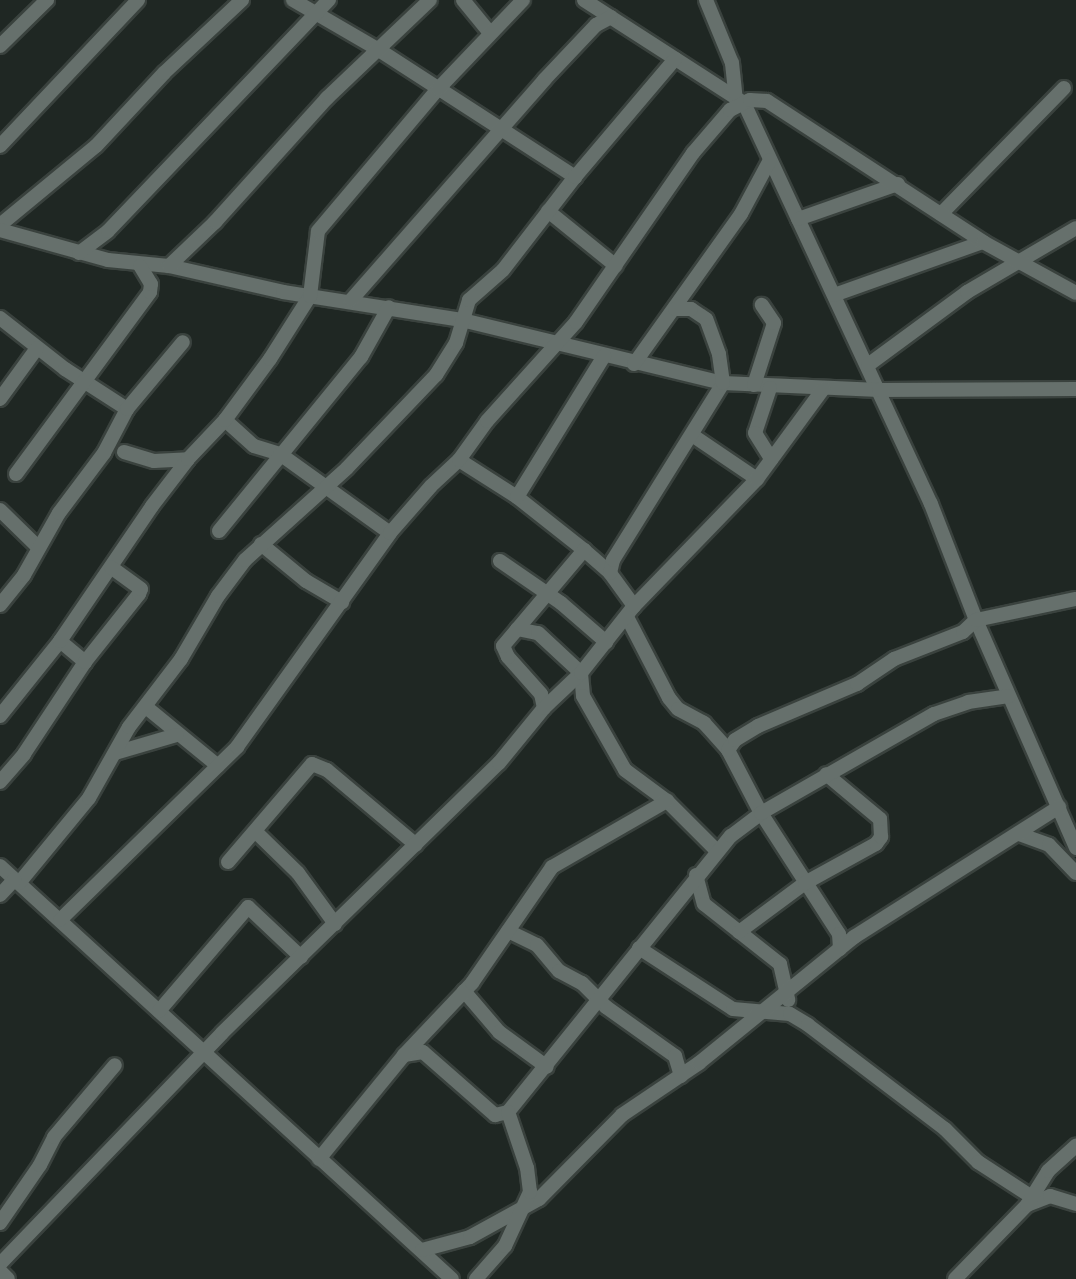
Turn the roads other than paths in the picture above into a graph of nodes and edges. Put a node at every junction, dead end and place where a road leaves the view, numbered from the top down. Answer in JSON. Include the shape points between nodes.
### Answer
{"nodes":[{"id":1,"x":46,"y":0,"type":"edge"},
{"id":2,"x":138,"y":0,"type":"edge"},
{"id":3,"x":242,"y":0,"type":"edge"},
{"id":4,"x":293,"y":0,"type":"edge"},
{"id":5,"x":329,"y":0,"type":"edge"},
{"id":6,"x":430,"y":0,"type":"edge"},
{"id":7,"x":463,"y":0,"type":"edge"},
{"id":8,"x":523,"y":0,"type":"edge"},
{"id":9,"x":584,"y":0,"type":"edge"},
{"id":10,"x":706,"y":0,"type":"edge"},
{"id":11,"x":598,"y":9,"type":"junction"},
{"id":12,"x":317,"y":12,"type":"junction"},
{"id":13,"x":611,"y":17,"type":"junction"},
{"id":14,"x":596,"y":25,"type":"junction"},
{"id":15,"x":490,"y":33,"type":"junction"},
{"id":16,"x":0,"y":46,"type":"edge"},
{"id":17,"x":379,"y":50,"type":"junction"},
{"id":18,"x":675,"y":59,"type":"junction"},
{"id":19,"x":454,"y":75,"type":"junction"},
{"id":20,"x":1064,"y":88,"type":"dead end"},
{"id":21,"x":438,"y":89,"type":"junction"},
{"id":22,"x":451,"y":97,"type":"junction"},
{"id":23,"x":740,"y":99,"type":"junction"},
{"id":24,"x":501,"y":128,"type":"junction"},
{"id":25,"x":0,"y":146,"type":"edge"},
{"id":26,"x":770,"y":160,"type":"junction"},
{"id":27,"x":574,"y":177,"type":"junction"},
{"id":28,"x":898,"y":184,"type":"junction"},
{"id":29,"x":548,"y":211,"type":"junction"},
{"id":30,"x":941,"y":214,"type":"junction"},
{"id":31,"x":798,"y":219,"type":"junction"},
{"id":32,"x":0,"y":225,"type":"edge"},
{"id":33,"x":1076,"y":228,"type":"edge"},
{"id":34,"x":0,"y":230,"type":"edge"},
{"id":35,"x":983,"y":242,"type":"junction"},
{"id":36,"x":79,"y":253,"type":"junction"},
{"id":37,"x":1015,"y":261,"type":"junction"},
{"id":38,"x":140,"y":266,"type":"junction"},
{"id":39,"x":169,"y":266,"type":"junction"},
{"id":40,"x":616,"y":266,"type":"junction"},
{"id":41,"x":1076,"y":293,"type":"edge"},
{"id":42,"x":834,"y":295,"type":"junction"},
{"id":43,"x":310,"y":296,"type":"junction"},
{"id":44,"x":351,"y":300,"type":"junction"},
{"id":45,"x":762,"y":305,"type":"dead end"},
{"id":46,"x":389,"y":307,"type":"junction"},
{"id":47,"x":675,"y":309,"type":"junction"},
{"id":48,"x":0,"y":318,"type":"edge"},
{"id":49,"x":576,"y":322,"type":"junction"},
{"id":50,"x":460,"y":327,"type":"junction"},
{"id":51,"x":183,"y":342,"type":"dead end"},
{"id":52,"x":556,"y":342,"type":"junction"},
{"id":53,"x":37,"y":348,"type":"junction"},
{"id":54,"x":583,"y":350,"type":"junction"},
{"id":55,"x":604,"y":356,"type":"junction"},
{"id":56,"x":634,"y":364,"type":"junction"},
{"id":57,"x":868,"y":365,"type":"junction"},
{"id":58,"x":591,"y":373,"type":"junction"},
{"id":59,"x":723,"y":383,"type":"junction"},
{"id":60,"x":86,"y":384,"type":"junction"},
{"id":61,"x":754,"y":385,"type":"junction"},
{"id":62,"x":770,"y":388,"type":"junction"},
{"id":63,"x":799,"y":388,"type":"junction"},
{"id":64,"x":823,"y":389,"type":"junction"},
{"id":65,"x":1076,"y":389,"type":"edge"},
{"id":66,"x":879,"y":390,"type":"junction"},
{"id":67,"x":0,"y":399,"type":"edge"},
{"id":68,"x":808,"y":407,"type":"junction"},
{"id":69,"x":128,"y":409,"type":"junction"},
{"id":70,"x":225,"y":420,"type":"junction"},
{"id":71,"x":692,"y":435,"type":"junction"},
{"id":72,"x":115,"y":436,"type":"junction"},
{"id":73,"x":124,"y":452,"type":"junction"},
{"id":74,"x":104,"y":453,"type":"junction"},
{"id":75,"x":280,"y":454,"type":"junction"},
{"id":76,"x":188,"y":459,"type":"junction"},
{"id":77,"x":771,"y":459,"type":"junction"},
{"id":78,"x":459,"y":460,"type":"junction"},
{"id":79,"x":16,"y":474,"type":"dead end"},
{"id":80,"x":757,"y":479,"type":"junction"},
{"id":81,"x":326,"y":488,"type":"junction"},
{"id":82,"x":517,"y":497,"type":"junction"},
{"id":83,"x":0,"y":510,"type":"edge"},
{"id":84,"x":219,"y":531,"type":"dead end"},
{"id":85,"x":390,"y":533,"type":"junction"},
{"id":86,"x":261,"y":544,"type":"junction"},
{"id":87,"x":39,"y":548,"type":"junction"},
{"id":88,"x":584,"y":550,"type":"junction"},
{"id":89,"x":500,"y":561,"type":"dead end"},
{"id":90,"x":608,"y":566,"type":"junction"},
{"id":91,"x":111,"y":567,"type":"junction"},
{"id":92,"x":547,"y":594,"type":"junction"},
{"id":93,"x":1076,"y":599,"type":"edge"},
{"id":94,"x":1,"y":602,"type":"edge"},
{"id":95,"x":342,"y":602,"type":"junction"},
{"id":96,"x":631,"y":611,"type":"junction"},
{"id":97,"x":976,"y":620,"type":"junction"},
{"id":98,"x":517,"y":630,"type":"junction"},
{"id":99,"x":60,"y":641,"type":"junction"},
{"id":100,"x":606,"y":642,"type":"junction"},
{"id":101,"x":85,"y":662,"type":"junction"},
{"id":102,"x":581,"y":673,"type":"junction"},
{"id":103,"x":560,"y":693,"type":"junction"},
{"id":104,"x":541,"y":694,"type":"junction"},
{"id":105,"x":583,"y":696,"type":"junction"},
{"id":106,"x":1009,"y":696,"type":"junction"},
{"id":107,"x":146,"y":707,"type":"junction"},
{"id":108,"x":544,"y":708,"type":"junction"},
{"id":109,"x":0,"y":716,"type":"edge"},
{"id":110,"x":176,"y":735,"type":"junction"},
{"id":111,"x":728,"y":743,"type":"junction"},
{"id":112,"x":115,"y":753,"type":"junction"},
{"id":113,"x":218,"y":766,"type":"junction"},
{"id":114,"x":826,"y":774,"type":"junction"},
{"id":115,"x":0,"y":782,"type":"edge"},
{"id":116,"x":667,"y":801,"type":"junction"},
{"id":117,"x":1059,"y":807,"type":"junction"},
{"id":118,"x":761,"y":813,"type":"junction"},
{"id":119,"x":257,"y":833,"type":"junction"},
{"id":120,"x":1018,"y":834,"type":"junction"},
{"id":121,"x":416,"y":845,"type":"junction"},
{"id":122,"x":1076,"y":848,"type":"edge"},
{"id":123,"x":716,"y":850,"type":"junction"},
{"id":124,"x":228,"y":862,"type":"dead end"},
{"id":125,"x":0,"y":866,"type":"edge"},
{"id":126,"x":1076,"y":873,"type":"edge"},
{"id":127,"x":696,"y":875,"type":"junction"},
{"id":128,"x":16,"y":881,"type":"junction"},
{"id":129,"x":805,"y":883,"type":"junction"},
{"id":130,"x":0,"y":895,"type":"edge"},
{"id":131,"x":60,"y":920,"type":"junction"},
{"id":132,"x":335,"y":924,"type":"junction"},
{"id":133,"x":834,"y":926,"type":"junction"},
{"id":134,"x":508,"y":931,"type":"junction"},
{"id":135,"x":739,"y":932,"type":"junction"},
{"id":136,"x":854,"y":937,"type":"junction"},
{"id":137,"x":639,"y":948,"type":"junction"},
{"id":138,"x":840,"y":949,"type":"junction"},
{"id":139,"x":301,"y":957,"type":"junction"},
{"id":140,"x":464,"y":991,"type":"junction"},
{"id":141,"x":787,"y":992,"type":"junction"},
{"id":142,"x":601,"y":998,"type":"junction"},
{"id":143,"x":765,"y":1010,"type":"junction"},
{"id":144,"x":159,"y":1011,"type":"junction"},
{"id":145,"x":790,"y":1014,"type":"junction"},
{"id":146,"x":203,"y":1053,"type":"junction"},
{"id":147,"x":404,"y":1054,"type":"junction"},
{"id":148,"x":115,"y":1065,"type":"dead end"},
{"id":149,"x":547,"y":1067,"type":"junction"},
{"id":150,"x":681,"y":1076,"type":"junction"},
{"id":151,"x":508,"y":1112,"type":"junction"},
{"id":152,"x":1076,"y":1146,"type":"edge"},
{"id":153,"x":320,"y":1159,"type":"junction"},
{"id":154,"x":1030,"y":1201,"type":"junction"},
{"id":155,"x":1076,"y":1204,"type":"edge"},
{"id":156,"x":524,"y":1209,"type":"junction"},
{"id":157,"x":0,"y":1223,"type":"edge"},
{"id":158,"x":422,"y":1250,"type":"junction"},
{"id":159,"x":0,"y":1264,"type":"edge"},
{"id":160,"x":0,"y":1271,"type":"edge"},
{"id":161,"x":8,"y":1279,"type":"edge"},
{"id":162,"x":452,"y":1279,"type":"edge"},
{"id":163,"x":476,"y":1279,"type":"edge"},
{"id":164,"x":955,"y":1279,"type":"edge"}],
"edges":[{"from":1,"to":16,"type":"street"},
{"from":2,"to":25,"type":"street"},
{"from":3,"to":32,"type":"street","via":[[164,73],[96,146]]},
{"from":4,"to":12,"type":"street"},
{"from":5,"to":12,"type":"street"},
{"from":6,"to":17,"type":"street"},
{"from":7,"to":15,"type":"street"},
{"from":8,"to":15,"type":"street"},
{"from":9,"to":11,"type":"street"},
{"from":10,"to":23,"type":"street","via":[[732,63]]},
{"from":11,"to":13,"type":"street"},
{"from":11,"to":14,"type":"street"},
{"from":12,"to":17,"type":"street"},
{"from":12,"to":36,"type":"street","via":[[245,92],[108,231]]},
{"from":13,"to":14,"type":"street"},
{"from":13,"to":18,"type":"street"},
{"from":14,"to":24,"type":"street"},
{"from":15,"to":19,"type":"street"},
{"from":17,"to":21,"type":"street"},
{"from":17,"to":39,"type":"street","via":[[327,98],[215,222]]},
{"from":18,"to":23,"type":"street"},
{"from":18,"to":27,"type":"street"},
{"from":19,"to":21,"type":"street"},
{"from":19,"to":22,"type":"street"},
{"from":20,"to":30,"type":"street"},
{"from":21,"to":22,"type":"street"},
{"from":21,"to":43,"type":"street","via":[[318,231]]},
{"from":22,"to":24,"type":"street"},
{"from":23,"to":26,"type":"street"},
{"from":23,"to":28,"type":"street","via":[[767,101]]},
{"from":23,"to":40,"type":"street","via":[[693,153]]},
{"from":24,"to":27,"type":"street"},
{"from":24,"to":44,"type":"street"},
{"from":26,"to":31,"type":"street"},
{"from":26,"to":47,"type":"street","via":[[753,196]]},
{"from":27,"to":29,"type":"street"},
{"from":28,"to":30,"type":"street"},
{"from":28,"to":31,"type":"street"},
{"from":29,"to":40,"type":"street"},
{"from":29,"to":50,"type":"street","via":[[503,270],[477,291]]},
{"from":30,"to":35,"type":"street"},
{"from":31,"to":42,"type":"street"},
{"from":33,"to":37,"type":"street"},
{"from":34,"to":36,"type":"street"},
{"from":35,"to":37,"type":"street"},
{"from":35,"to":42,"type":"street"},
{"from":36,"to":38,"type":"street"},
{"from":37,"to":41,"type":"street"},
{"from":37,"to":57,"type":"street","via":[[908,332]]},
{"from":38,"to":39,"type":"street"},
{"from":38,"to":60,"type":"street","via":[[150,292]]},
{"from":39,"to":43,"type":"street"},
{"from":40,"to":49,"type":"street"},
{"from":42,"to":57,"type":"street"},
{"from":43,"to":44,"type":"street"},
{"from":43,"to":70,"type":"street"},
{"from":44,"to":46,"type":"street"},
{"from":45,"to":61,"type":"street","via":[[774,323]]},
{"from":46,"to":50,"type":"street","via":[[445,318]]},
{"from":46,"to":75,"type":"street","via":[[361,357]]},
{"from":47,"to":56,"type":"street"},
{"from":47,"to":59,"type":"street","via":[[691,309],[706,318],[719,354]]},
{"from":48,"to":53,"type":"street"},
{"from":49,"to":52,"type":"street"},
{"from":49,"to":54,"type":"street"},
{"from":50,"to":52,"type":"street"},
{"from":50,"to":81,"type":"street","via":[[436,375]]},
{"from":51,"to":69,"type":"street"},
{"from":52,"to":54,"type":"street"},
{"from":52,"to":78,"type":"street","via":[[487,421]]},
{"from":53,"to":60,"type":"street"},
{"from":53,"to":67,"type":"street"},
{"from":54,"to":55,"type":"street"},
{"from":54,"to":58,"type":"street"},
{"from":55,"to":56,"type":"street"},
{"from":55,"to":58,"type":"street"},
{"from":56,"to":59,"type":"street"},
{"from":57,"to":66,"type":"street"},
{"from":58,"to":82,"type":"street"},
{"from":59,"to":61,"type":"street"},
{"from":59,"to":71,"type":"street"},
{"from":60,"to":69,"type":"street"},
{"from":60,"to":79,"type":"street"},
{"from":61,"to":62,"type":"street"},
{"from":62,"to":63,"type":"street"},
{"from":62,"to":77,"type":"street","via":[[755,433]]},
{"from":63,"to":64,"type":"street"},
{"from":63,"to":68,"type":"street"},
{"from":64,"to":66,"type":"street"},
{"from":64,"to":68,"type":"street"},
{"from":65,"to":66,"type":"street"},
{"from":66,"to":97,"type":"street","via":[[932,504]]},
{"from":68,"to":77,"type":"street"},
{"from":69,"to":72,"type":"street"},
{"from":70,"to":75,"type":"street","via":[[254,446]]},
{"from":70,"to":76,"type":"street"},
{"from":71,"to":80,"type":"street"},
{"from":71,"to":90,"type":"street"},
{"from":72,"to":73,"type":"street"},
{"from":72,"to":74,"type":"street"},
{"from":73,"to":74,"type":"street"},
{"from":73,"to":76,"type":"street","via":[[154,461]]},
{"from":74,"to":87,"type":"street","via":[[59,513]]},
{"from":75,"to":81,"type":"street"},
{"from":75,"to":84,"type":"street"},
{"from":76,"to":91,"type":"street"},
{"from":77,"to":80,"type":"street"},
{"from":78,"to":82,"type":"street"},
{"from":78,"to":85,"type":"street"},
{"from":80,"to":96,"type":"street"},
{"from":81,"to":85,"type":"street"},
{"from":81,"to":86,"type":"street"},
{"from":82,"to":88,"type":"street"},
{"from":83,"to":87,"type":"street"},
{"from":85,"to":95,"type":"street"},
{"from":86,"to":95,"type":"street","via":[[306,581]]},
{"from":86,"to":107,"type":"street","via":[[231,577],[181,659]]},
{"from":87,"to":94,"type":"street","via":[[24,575]]},
{"from":88,"to":90,"type":"street"},
{"from":88,"to":92,"type":"street"},
{"from":89,"to":92,"type":"street"},
{"from":90,"to":96,"type":"street"},
{"from":91,"to":99,"type":"street"},
{"from":91,"to":101,"type":"street","via":[[141,589],[115,628]]},
{"from":92,"to":98,"type":"street"},
{"from":92,"to":100,"type":"street"},
{"from":93,"to":97,"type":"street"},
{"from":95,"to":113,"type":"street","via":[[259,721]]},
{"from":96,"to":100,"type":"street"},
{"from":96,"to":111,"type":"street","via":[[669,698]]},
{"from":97,"to":106,"type":"street"},
{"from":97,"to":111,"type":"street","via":[[963,632],[894,659],[857,684],[784,713]]},
{"from":98,"to":102,"type":"street","via":[[538,633]]},
{"from":98,"to":104,"type":"street","via":[[503,646],[504,652]]},
{"from":99,"to":101,"type":"street"},
{"from":99,"to":109,"type":"street"},
{"from":100,"to":102,"type":"street"},
{"from":101,"to":115,"type":"street","via":[[30,746]]},
{"from":102,"to":103,"type":"street"},
{"from":102,"to":105,"type":"street"},
{"from":103,"to":104,"type":"street"},
{"from":103,"to":105,"type":"street"},
{"from":103,"to":108,"type":"street"},
{"from":104,"to":108,"type":"street"},
{"from":105,"to":116,"type":"street","via":[[625,770]]},
{"from":106,"to":114,"type":"street","via":[[949,708]]},
{"from":106,"to":117,"type":"street"},
{"from":107,"to":110,"type":"street"},
{"from":107,"to":112,"type":"street"},
{"from":108,"to":121,"type":"street","via":[[499,763]]},
{"from":110,"to":112,"type":"street"},
{"from":110,"to":113,"type":"street"},
{"from":111,"to":118,"type":"street"},
{"from":112,"to":128,"type":"street","via":[[89,798]]},
{"from":113,"to":131,"type":"street"},
{"from":114,"to":118,"type":"street"},
{"from":114,"to":129,"type":"street","via":[[880,819],[881,837],[876,844]]},
{"from":116,"to":123,"type":"street"},
{"from":116,"to":134,"type":"street","via":[[552,867]]},
{"from":117,"to":120,"type":"street"},
{"from":117,"to":122,"type":"street"},
{"from":118,"to":123,"type":"street"},
{"from":118,"to":129,"type":"street"},
{"from":119,"to":121,"type":"street","via":[[308,767],[316,764]]},
{"from":119,"to":124,"type":"street"},
{"from":119,"to":132,"type":"street","via":[[298,873]]},
{"from":120,"to":126,"type":"street","via":[[1049,845]]},
{"from":120,"to":136,"type":"street"},
{"from":121,"to":132,"type":"street"},
{"from":123,"to":127,"type":"street"},
{"from":125,"to":128,"type":"street"},
{"from":127,"to":135,"type":"street","via":[[704,904]]},
{"from":127,"to":137,"type":"street"},
{"from":128,"to":130,"type":"street"},
{"from":128,"to":131,"type":"street"},
{"from":129,"to":133,"type":"street"},
{"from":129,"to":135,"type":"street"},
{"from":131,"to":144,"type":"street"},
{"from":132,"to":139,"type":"street"},
{"from":133,"to":136,"type":"street"},
{"from":133,"to":138,"type":"street","via":[[841,939]]},
{"from":134,"to":140,"type":"street"},
{"from":134,"to":142,"type":"street","via":[[537,945],[559,971]]},
{"from":135,"to":141,"type":"street","via":[[780,963]]},
{"from":136,"to":138,"type":"street"},
{"from":137,"to":142,"type":"street"},
{"from":137,"to":143,"type":"street","via":[[725,1006],[742,1011]]},
{"from":138,"to":141,"type":"street"},
{"from":139,"to":144,"type":"street","via":[[248,907]]},
{"from":139,"to":146,"type":"street"},
{"from":140,"to":147,"type":"street"},
{"from":140,"to":149,"type":"street","via":[[499,1032]]},
{"from":141,"to":143,"type":"street"},
{"from":141,"to":145,"type":"street"},
{"from":142,"to":149,"type":"street"},
{"from":142,"to":150,"type":"street","via":[[606,1007],[675,1056]]},
{"from":143,"to":145,"type":"street"},
{"from":143,"to":150,"type":"street"},
{"from":144,"to":146,"type":"street"},
{"from":145,"to":154,"type":"street","via":[[859,1060]]},
{"from":146,"to":153,"type":"street"},
{"from":146,"to":159,"type":"street"},
{"from":147,"to":151,"type":"street","via":[[423,1052],[495,1115]]},
{"from":147,"to":153,"type":"street"},
{"from":148,"to":157,"type":"street","via":[[54,1137],[40,1165]]},
{"from":149,"to":151,"type":"street"},
{"from":150,"to":156,"type":"street","via":[[611,1124],[581,1160]]},
{"from":151,"to":156,"type":"street","via":[[530,1182]]},
{"from":152,"to":154,"type":"street","via":[[1048,1171]]},
{"from":153,"to":158,"type":"street"},
{"from":154,"to":155,"type":"street","via":[[1050,1196]]},
{"from":154,"to":164,"type":"street"},
{"from":156,"to":158,"type":"street","via":[[470,1237]]},
{"from":156,"to":163,"type":"street","via":[[498,1257]]},
{"from":158,"to":162,"type":"street"},
{"from":160,"to":161,"type":"street"}]}
